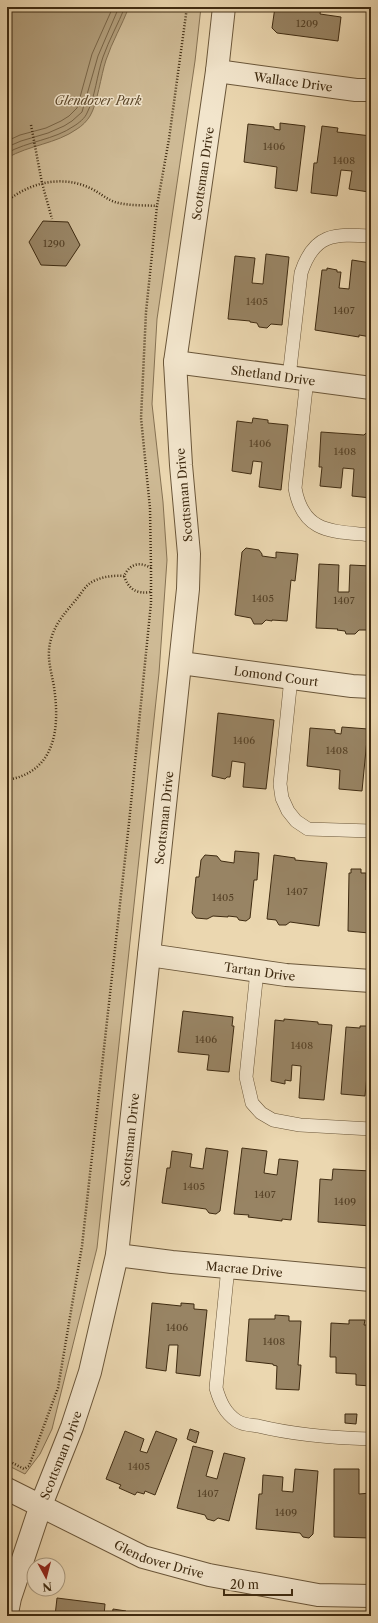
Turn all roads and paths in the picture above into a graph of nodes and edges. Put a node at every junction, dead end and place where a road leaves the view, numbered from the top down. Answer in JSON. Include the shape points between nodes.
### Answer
{"nodes":[{"id":1,"x":187,"y":7,"type":"edge"},
{"id":2,"x":224,"y":7,"type":"edge"},
{"id":3,"x":217,"y":71,"type":"junction"},
{"id":4,"x":371,"y":90,"type":"edge"},
{"id":5,"x":31,"y":125,"type":"dead end"},
{"id":6,"x":42,"y":183,"type":"junction"},
{"id":7,"x":7,"y":200,"type":"edge"},
{"id":8,"x":158,"y":206,"type":"junction"},
{"id":9,"x":52,"y":219,"type":"dead end"},
{"id":10,"x":371,"y":236,"type":"edge"},
{"id":11,"x":175,"y":362,"type":"junction"},
{"id":12,"x":298,"y":378,"type":"junction"},
{"id":13,"x":371,"y":388,"type":"edge"},
{"id":14,"x":371,"y":535,"type":"edge"},
{"id":15,"x":151,"y":568,"type":"junction"},
{"id":16,"x":124,"y":576,"type":"junction"},
{"id":17,"x":151,"y":592,"type":"junction"},
{"id":18,"x":181,"y":663,"type":"junction"},
{"id":19,"x":291,"y":678,"type":"junction"},
{"id":20,"x":371,"y":687,"type":"edge"},
{"id":21,"x":7,"y":780,"type":"edge"},
{"id":22,"x":371,"y":832,"type":"edge"},
{"id":23,"x":149,"y":955,"type":"junction"},
{"id":24,"x":258,"y":971,"type":"junction"},
{"id":25,"x":371,"y":981,"type":"edge"},
{"id":26,"x":371,"y":1129,"type":"edge"},
{"id":27,"x":117,"y":1255,"type":"junction"},
{"id":28,"x":228,"y":1267,"type":"junction"},
{"id":29,"x":371,"y":1280,"type":"edge"},
{"id":30,"x":371,"y":1439,"type":"edge"},
{"id":31,"x":7,"y":1460,"type":"edge"},
{"id":32,"x":7,"y":1489,"type":"edge"},
{"id":33,"x":41,"y":1505,"type":"junction"},
{"id":34,"x":10,"y":1585,"type":"edge"},
{"id":35,"x":371,"y":1596,"type":"edge"},
{"id":36,"x":7,"y":1614,"type":"edge"}],
"edges":[{"from":1,"to":8,"type":"path"},
{"from":2,"to":3,"type":"street","name":"Scottsman Drive"},
{"from":3,"to":4,"type":"street","name":"Wallace Drive"},
{"from":3,"to":11,"type":"street","name":"Scottsman Drive"},
{"from":5,"to":6,"type":"path"},
{"from":6,"to":7,"type":"path","via":[[16,193]]},
{"from":6,"to":8,"type":"path","via":[[74,183],[114,202]]},
{"from":6,"to":9,"type":"path"},
{"from":8,"to":15,"type":"path","via":[[146,312],[141,418],[150,508]]},
{"from":10,"to":12,"type":"lane","via":[[343,234],[328,238],[315,246],[306,258],[301,273]]},
{"from":11,"to":12,"type":"street","name":"Shetland Drive"},
{"from":11,"to":18,"type":"street","name":"Scottsman Drive","via":[[189,554]]},
{"from":12,"to":13,"type":"street","name":"Shetland Drive"},
{"from":12,"to":14,"type":"lane","via":[[295,488],[304,515],[316,525],[329,530]]},
{"from":15,"to":16,"type":"path","via":[[144,564],[135,564],[128,568]]},
{"from":15,"to":17,"type":"path"},
{"from":16,"to":17,"type":"path","via":[[127,585],[133,591]]},
{"from":16,"to":21,"type":"path","via":[[102,578],[89,584],[62,616],[51,639],[48,661],[56,711],[54,742],[43,762],[26,775]]},
{"from":17,"to":31,"type":"path","via":[[129,823],[78,1270],[58,1388],[28,1466],[24,1469]]},
{"from":18,"to":19,"type":"street","name":"Lomond Court"},
{"from":18,"to":23,"type":"street","name":"Scottsman Drive"},
{"from":19,"to":20,"type":"street","name":"Lomond Court"},
{"from":19,"to":22,"type":"lane","via":[[280,784],[282,798],[288,811],[296,821],[308,829]]},
{"from":23,"to":24,"type":"street","name":"Tartan Drive"},
{"from":23,"to":27,"type":"street","name":"Scottsman Drive"},
{"from":24,"to":25,"type":"street","name":"Tartan Drive"},
{"from":24,"to":26,"type":"lane","via":[[246,1077],[252,1103],[261,1113],[273,1120],[300,1125]]},
{"from":27,"to":28,"type":"street","name":"Macrae Drive"},
{"from":27,"to":33,"type":"street","name":"Scottsman Drive","via":[[90,1372],[72,1427]]},
{"from":28,"to":29,"type":"street","name":"Macrae Drive"},
{"from":28,"to":30,"type":"lane","via":[[216,1388],[220,1402],[228,1413],[239,1422],[284,1432]]},
{"from":32,"to":33,"type":"street","name":"Glendover Drive"},
{"from":33,"to":34,"type":"street","name":"Scottsman Drive"},
{"from":33,"to":35,"type":"street","name":"Glendover Drive","via":[[143,1557],[209,1575],[318,1595]]},
{"from":34,"to":36,"type":"street","name":"Scottsman Drive"}]}
